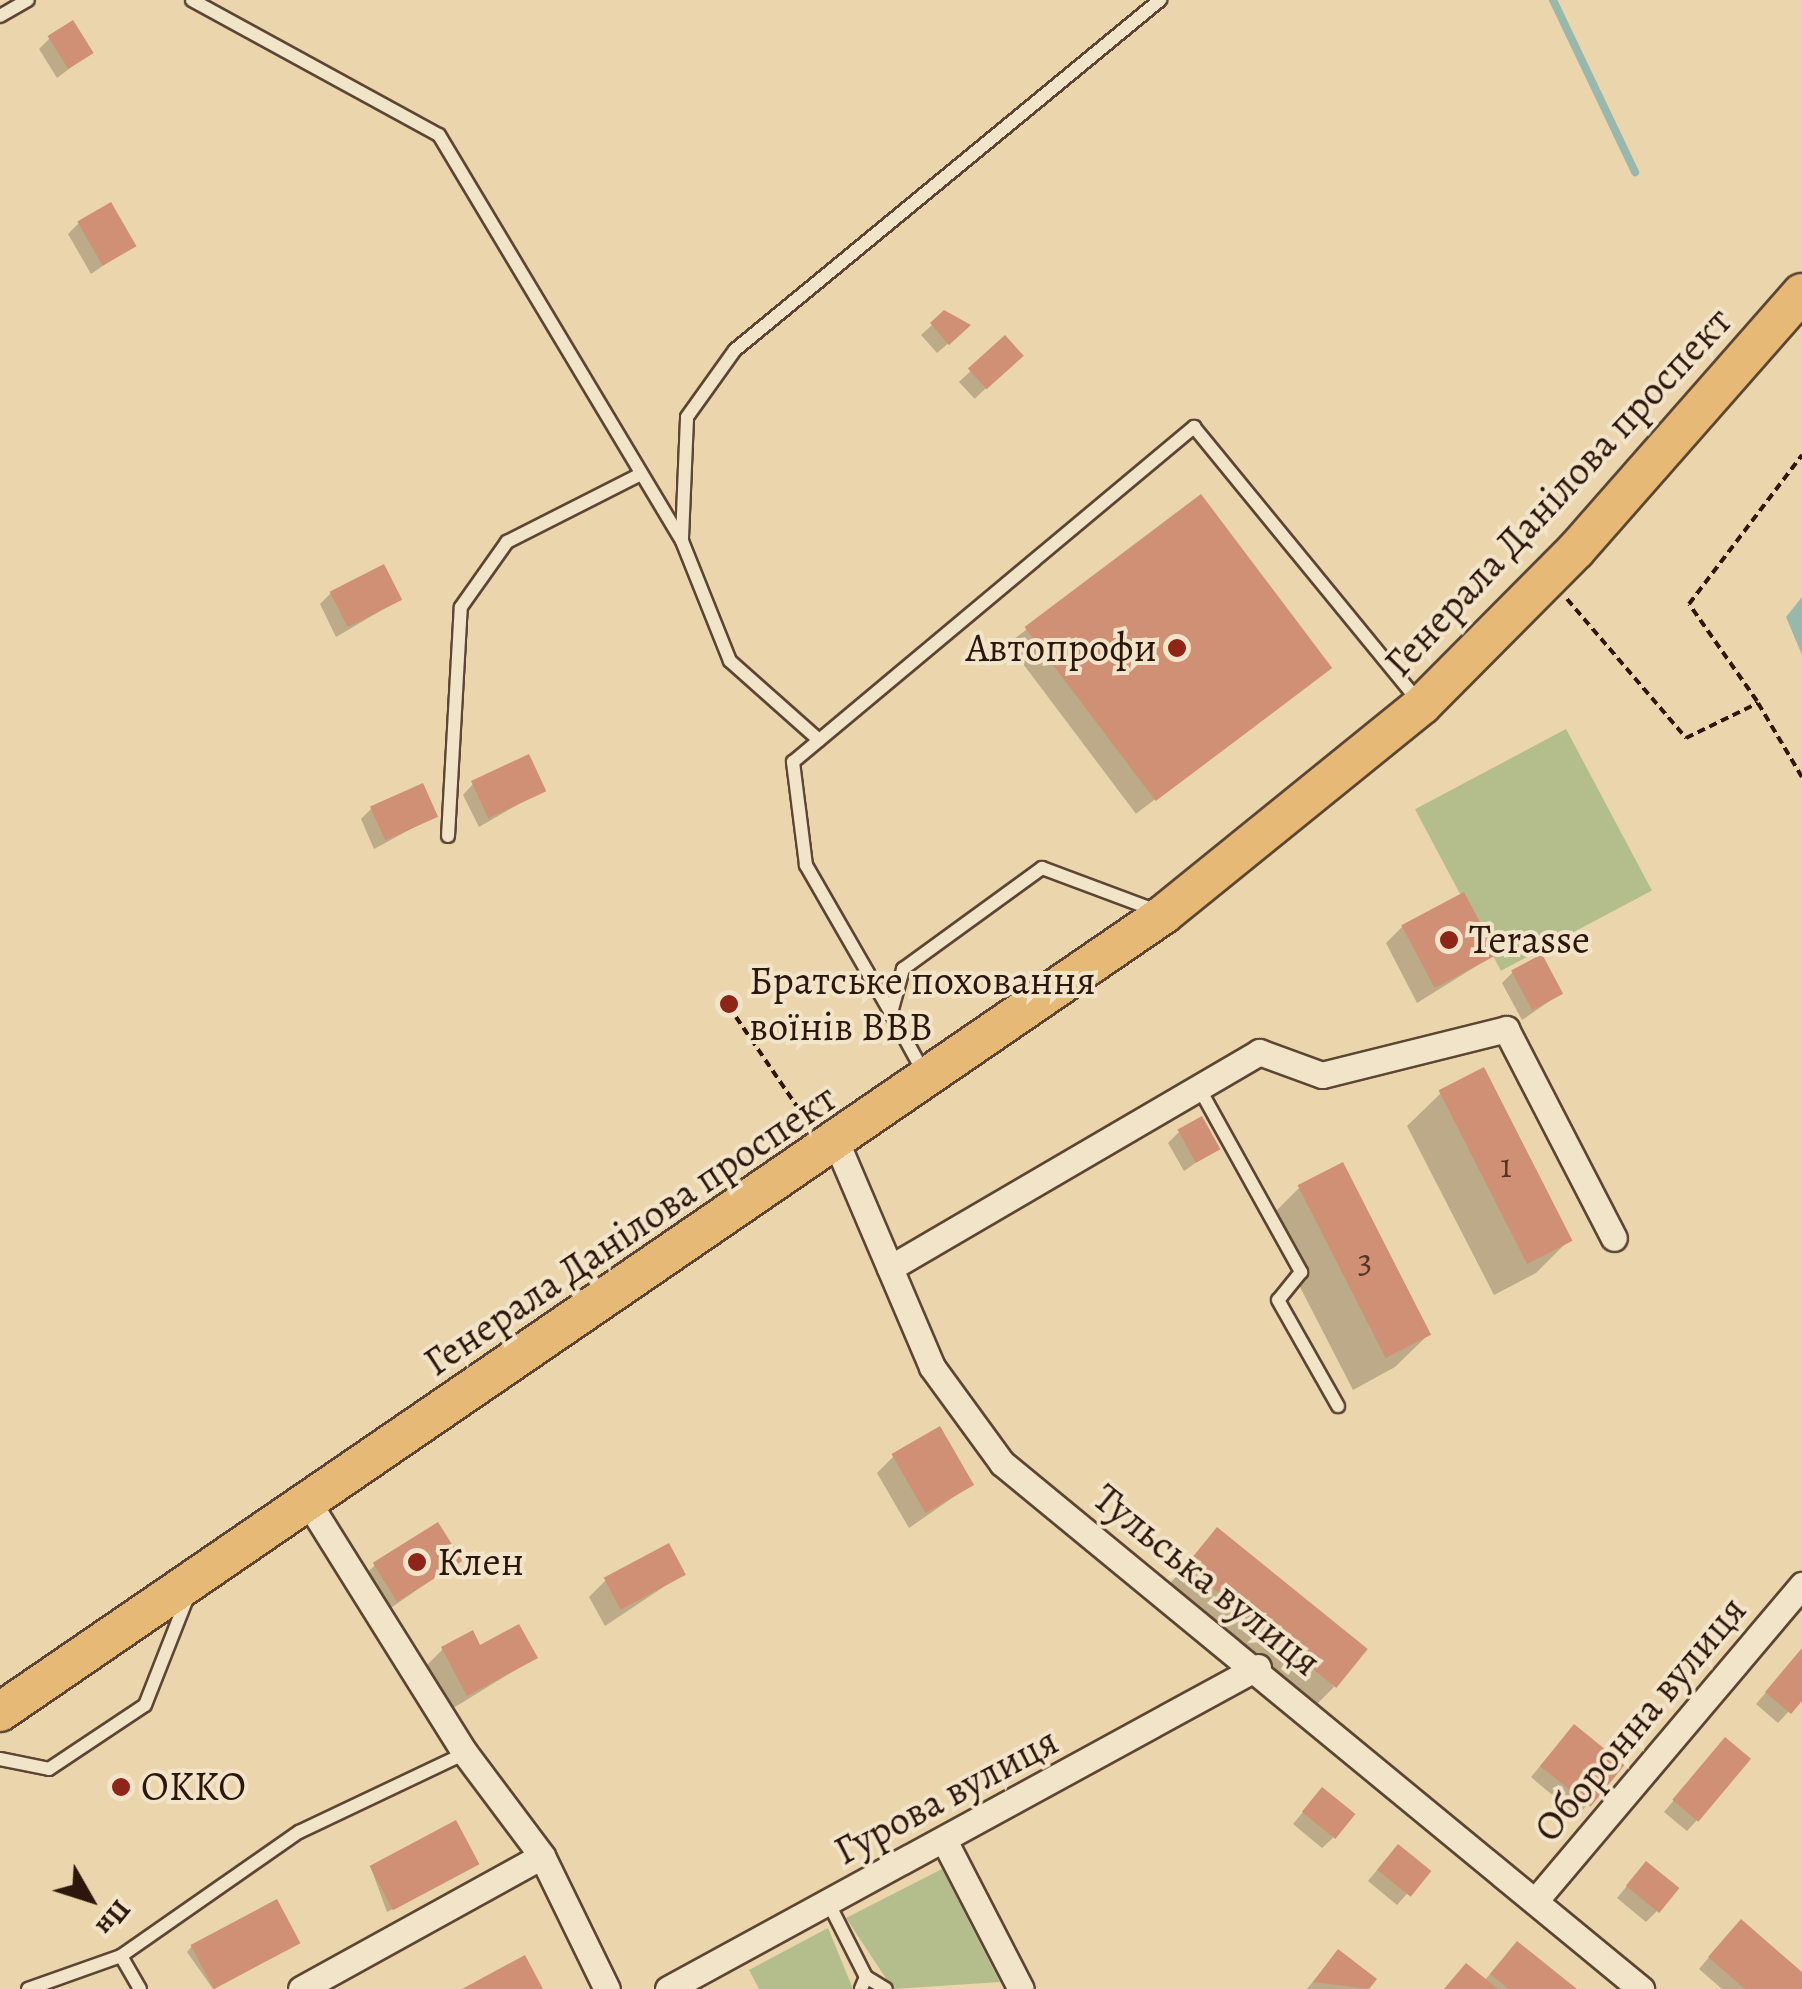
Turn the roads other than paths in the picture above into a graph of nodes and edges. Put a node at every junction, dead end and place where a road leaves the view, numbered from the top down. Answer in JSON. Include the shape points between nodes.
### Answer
{"nodes":[{"id":1,"x":28,"y":0,"type":"edge"},
{"id":2,"x":192,"y":0,"type":"edge"},
{"id":3,"x":1160,"y":0,"type":"edge"},
{"id":4,"x":0,"y":16,"type":"edge"},
{"id":5,"x":1802,"y":294,"type":"edge"},
{"id":6,"x":641,"y":474,"type":"junction"},
{"id":7,"x":682,"y":541,"type":"junction"},
{"id":8,"x":1422,"y":705,"type":"junction"},
{"id":9,"x":819,"y":740,"type":"junction"},
{"id":10,"x":448,"y":836,"type":"dead end"},
{"id":11,"x":1164,"y":914,"type":"junction"},
{"id":12,"x":891,"y":1013,"type":"junction"},
{"id":13,"x":928,"y":1081,"type":"junction"},
{"id":14,"x":1198,"y":1086,"type":"junction"},
{"id":15,"x":832,"y":1148,"type":"junction"},
{"id":16,"x":1614,"y":1238,"type":"dead end"},
{"id":17,"x":890,"y":1268,"type":"junction"},
{"id":18,"x":1338,"y":1406,"type":"dead end"},
{"id":19,"x":308,"y":1502,"type":"junction"},
{"id":20,"x":194,"y":1580,"type":"junction"},
{"id":21,"x":1802,"y":1586,"type":"edge"},
{"id":22,"x":1258,"y":1667,"type":"junction"},
{"id":23,"x":0,"y":1712,"type":"edge"},
{"id":24,"x":465,"y":1753,"type":"junction"},
{"id":25,"x":0,"y":1760,"type":"edge"},
{"id":26,"x":945,"y":1842,"type":"junction"},
{"id":27,"x":542,"y":1856,"type":"junction"},
{"id":28,"x":1535,"y":1900,"type":"junction"},
{"id":29,"x":828,"y":1902,"type":"junction"},
{"id":30,"x":120,"y":1956,"type":"junction"},
{"id":31,"x":864,"y":1983,"type":"edge"},
{"id":32,"x":1019,"y":1988,"type":"edge"},
{"id":33,"x":28,"y":1989,"type":"edge"},
{"id":34,"x":140,"y":1989,"type":"edge"},
{"id":35,"x":301,"y":1989,"type":"edge"},
{"id":36,"x":607,"y":1989,"type":"edge"},
{"id":37,"x":668,"y":1989,"type":"edge"},
{"id":38,"x":886,"y":1989,"type":"edge"},
{"id":39,"x":1641,"y":1989,"type":"edge"}],
"edges":[{"from":1,"to":4,"type":"lane"},
{"from":2,"to":6,"type":"lane","via":[[438,135]]},
{"from":3,"to":7,"type":"lane","via":[[735,350],[687,418]]},
{"from":5,"to":8,"type":"main road","name":"Генерала Данілова проспект","via":[[1548,578]]},
{"from":6,"to":7,"type":"lane"},
{"from":6,"to":10,"type":"lane","via":[[507,542],[461,608]]},
{"from":7,"to":9,"type":"lane","via":[[730,661]]},
{"from":8,"to":9,"type":"lane","via":[[1194,427]]},
{"from":8,"to":11,"type":"main road","name":"Генерала Данілова проспект"},
{"from":9,"to":12,"type":"lane","via":[[793,762],[806,865]]},
{"from":11,"to":12,"type":"lane","via":[[1042,868],[903,968]]},
{"from":11,"to":13,"type":"main road","name":"Генерала Данілова проспект"},
{"from":12,"to":13,"type":"lane"},
{"from":13,"to":15,"type":"main road","name":"Генерала Данілова проспект"},
{"from":14,"to":16,"type":"street","via":[[1259,1052],[1322,1075],[1506,1028]]},
{"from":14,"to":17,"type":"street"},
{"from":14,"to":18,"type":"lane","via":[[1302,1272],[1278,1300]]},
{"from":15,"to":17,"type":"street","name":"Тульська вулиця"},
{"from":15,"to":19,"type":"main road","name":"Генерала Данілова проспект"},
{"from":17,"to":22,"type":"street","name":"Тульська вулиця","via":[[932,1367],[1002,1463]]},
{"from":19,"to":20,"type":"main road","name":"Генерала Данілова проспект"},
{"from":19,"to":24,"type":"street"},
{"from":20,"to":23,"type":"main road","name":"Генерала Данілова проспект"},
{"from":20,"to":25,"type":"lane","via":[[145,1704],[49,1769]]},
{"from":21,"to":28,"type":"street","name":"Оборонна вулиця"},
{"from":22,"to":26,"type":"street","name":"Гурова вулиця"},
{"from":22,"to":28,"type":"street","name":"Тульська вулиця"},
{"from":24,"to":27,"type":"street"},
{"from":24,"to":30,"type":"lane","via":[[299,1832]]},
{"from":26,"to":29,"type":"street","name":"Гурова вулиця"},
{"from":26,"to":32,"type":"street"},
{"from":27,"to":35,"type":"street"},
{"from":27,"to":36,"type":"street"},
{"from":28,"to":39,"type":"street","name":"Тульська вулиця"},
{"from":29,"to":31,"type":"lane"},
{"from":29,"to":37,"type":"street","name":"Гурова вулиця"},
{"from":30,"to":33,"type":"lane"},
{"from":30,"to":34,"type":"lane"},
{"from":31,"to":38,"type":"lane"}]}
